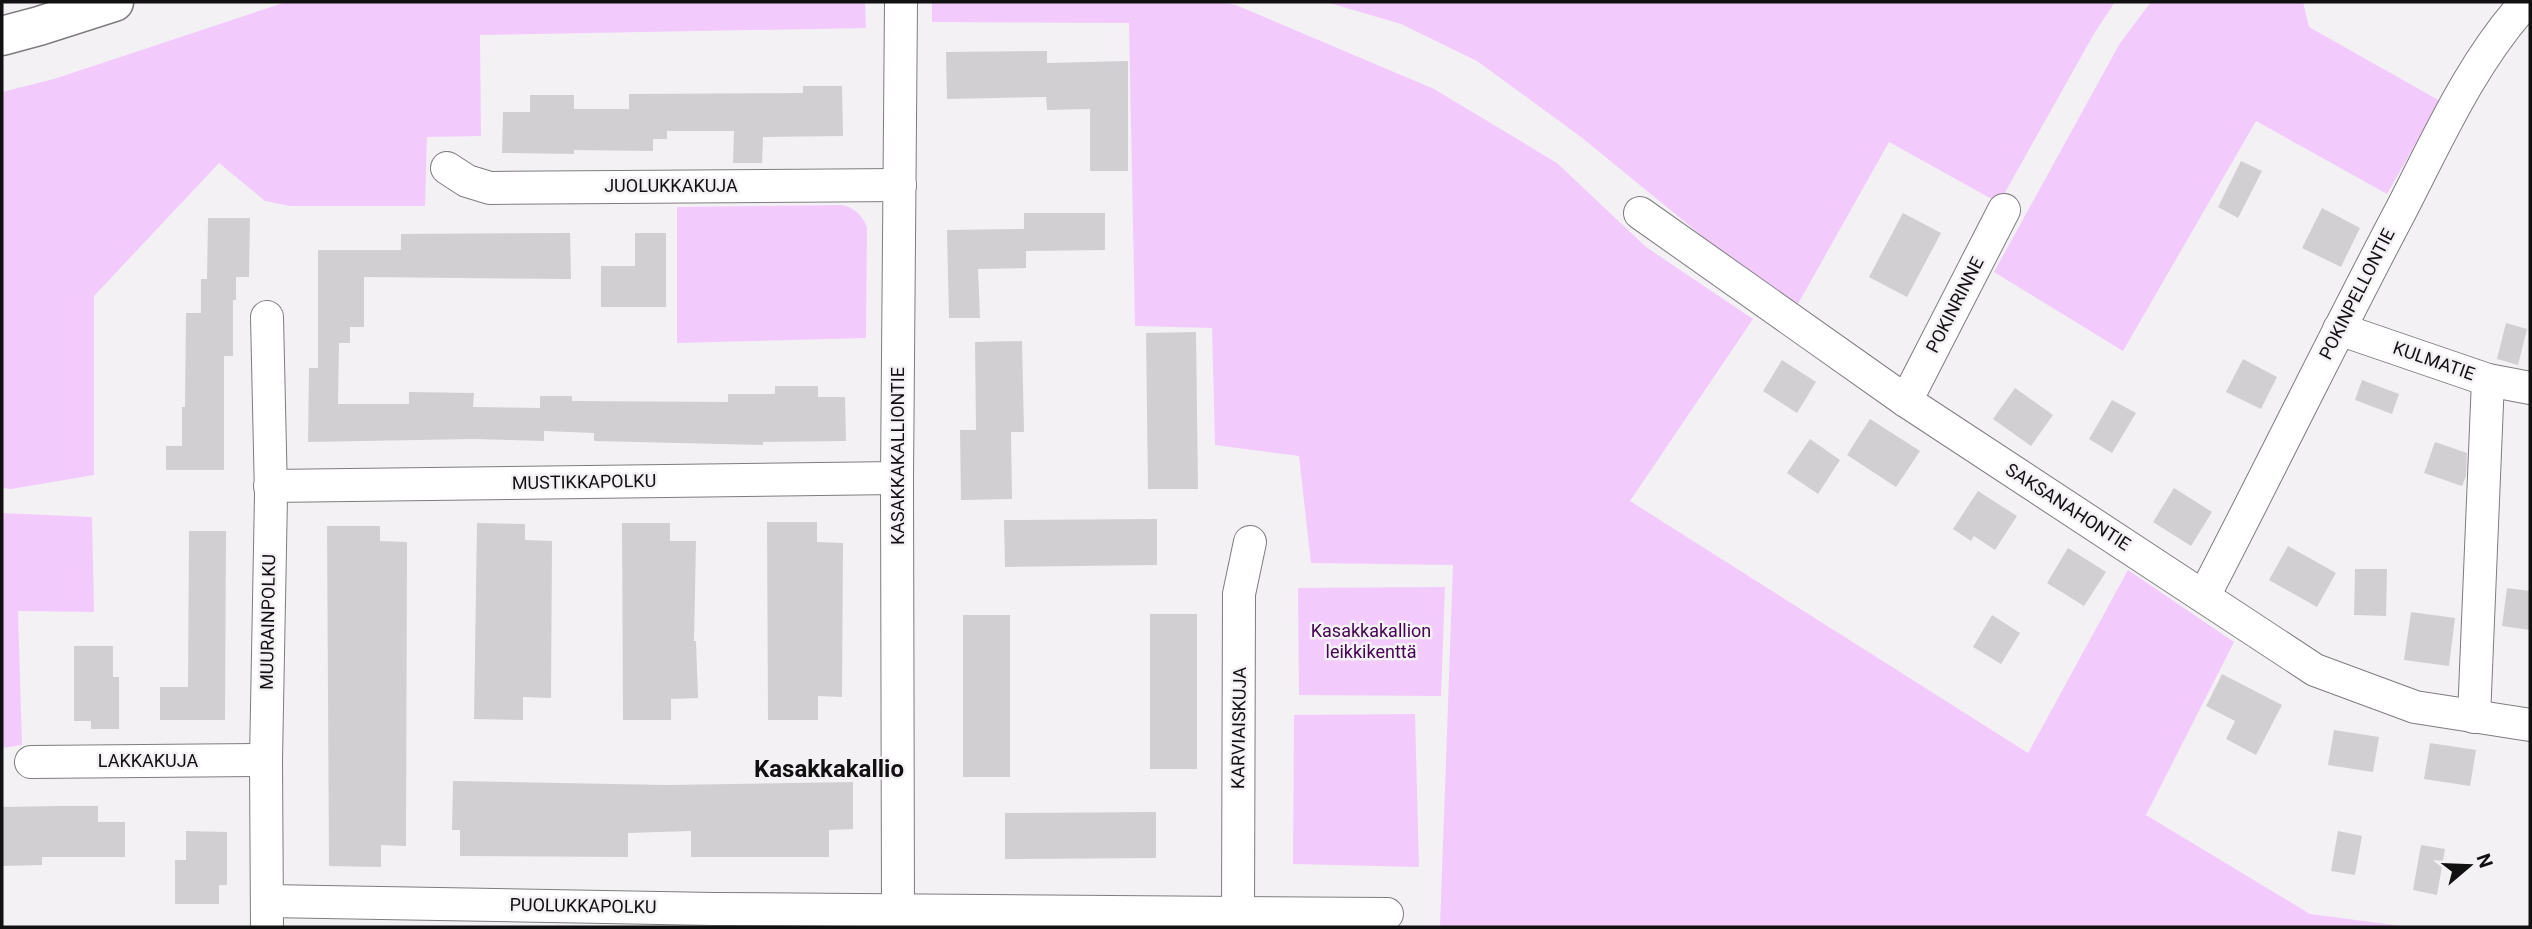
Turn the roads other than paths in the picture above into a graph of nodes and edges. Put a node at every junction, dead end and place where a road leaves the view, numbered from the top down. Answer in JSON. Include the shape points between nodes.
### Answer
{"nodes":[{"id":1,"x":114,"y":2,"type":"edge"},
{"id":2,"x":901,"y":2,"type":"edge"},
{"id":3,"x":2526,"y":2,"type":"edge"},
{"id":4,"x":2,"y":36,"type":"edge"},
{"id":5,"x":447,"y":168,"type":"dead end"},
{"id":6,"x":900,"y":185,"type":"junction"},
{"id":7,"x":2004,"y":210,"type":"dead end"},
{"id":8,"x":1640,"y":213,"type":"dead end"},
{"id":9,"x":267,"y":317,"type":"dead end"},
{"id":10,"x":2339,"y":329,"type":"junction"},
{"id":11,"x":2488,"y":380,"type":"junction"},
{"id":12,"x":2530,"y":388,"type":"edge"},
{"id":13,"x":1906,"y":401,"type":"junction"},
{"id":14,"x":897,"y":478,"type":"junction"},
{"id":15,"x":270,"y":486,"type":"junction"},
{"id":16,"x":1250,"y":542,"type":"dead end"},
{"id":17,"x":2204,"y":596,"type":"junction"},
{"id":18,"x":2474,"y":717,"type":"junction"},
{"id":19,"x":2530,"y":725,"type":"edge"},
{"id":20,"x":266,"y":760,"type":"junction"},
{"id":21,"x":31,"y":762,"type":"dead end"},
{"id":22,"x":898,"y":910,"type":"junction"},
{"id":23,"x":267,"y":914,"type":"edge"},
{"id":24,"x":1238,"y":914,"type":"junction"},
{"id":25,"x":1387,"y":914,"type":"dead end"},
{"id":26,"x":714,"y":918,"type":"edge"},
{"id":27,"x":994,"y":920,"type":"edge"},
{"id":28,"x":1280,"y":921,"type":"edge"}],
"edges":[{"from":1,"to":4,"type":"street"},
{"from":2,"to":6,"type":"street","name":"KASAKKAKALLIONTIE"},
{"from":3,"to":10,"type":"street","name":"POKINPELLONTIE","via":[[2475,68]]},
{"from":5,"to":6,"type":"street","name":"JUOLUKKAKUJA","via":[[490,188]]},
{"from":6,"to":14,"type":"street","name":"KASAKKAKALLIONTIE"},
{"from":7,"to":13,"type":"street","name":"POKINRINNE"},
{"from":8,"to":13,"type":"street","name":"SAKSANAHONTIE"},
{"from":9,"to":15,"type":"street","name":"MUURAINPOLKU"},
{"from":10,"to":11,"type":"street","name":"KULMATIE"},
{"from":10,"to":17,"type":"street","name":"POKINPELLONTIE"},
{"from":11,"to":12,"type":"street","name":"KULMATIE"},
{"from":11,"to":18,"type":"street"},
{"from":13,"to":17,"type":"street","name":"SAKSANAHONTIE"},
{"from":14,"to":15,"type":"street","name":"MUSTIKKAPOLKU"},
{"from":14,"to":22,"type":"street","name":"KASAKKAKALLIONTIE"},
{"from":15,"to":20,"type":"street","name":"MUURAINPOLKU"},
{"from":16,"to":24,"type":"street","name":"KARVIAISKUJA","via":[[1239,594]]},
{"from":17,"to":18,"type":"street","name":"SAKSANAHONTIE","via":[[2315,670],[2415,707]]},
{"from":18,"to":19,"type":"street","name":"SAKSANAHONTIE"},
{"from":20,"to":21,"type":"street","name":"LAKKAKUJA"},
{"from":20,"to":23,"type":"street","name":"MUURAINPOLKU"},
{"from":22,"to":26,"type":"street","name":"PUOLUKKAPOLKU"},
{"from":22,"to":27,"type":"street","name":"PUOLUKKAPOLKU"},
{"from":23,"to":26,"type":"street","name":"PUOLUKKAPOLKU"},
{"from":24,"to":27,"type":"street","name":"PUOLUKKAPOLKU"},
{"from":24,"to":28,"type":"street","name":"PUOLUKKAPOLKU"},
{"from":25,"to":28,"type":"street","name":"PUOLUKKAPOLKU"}]}
